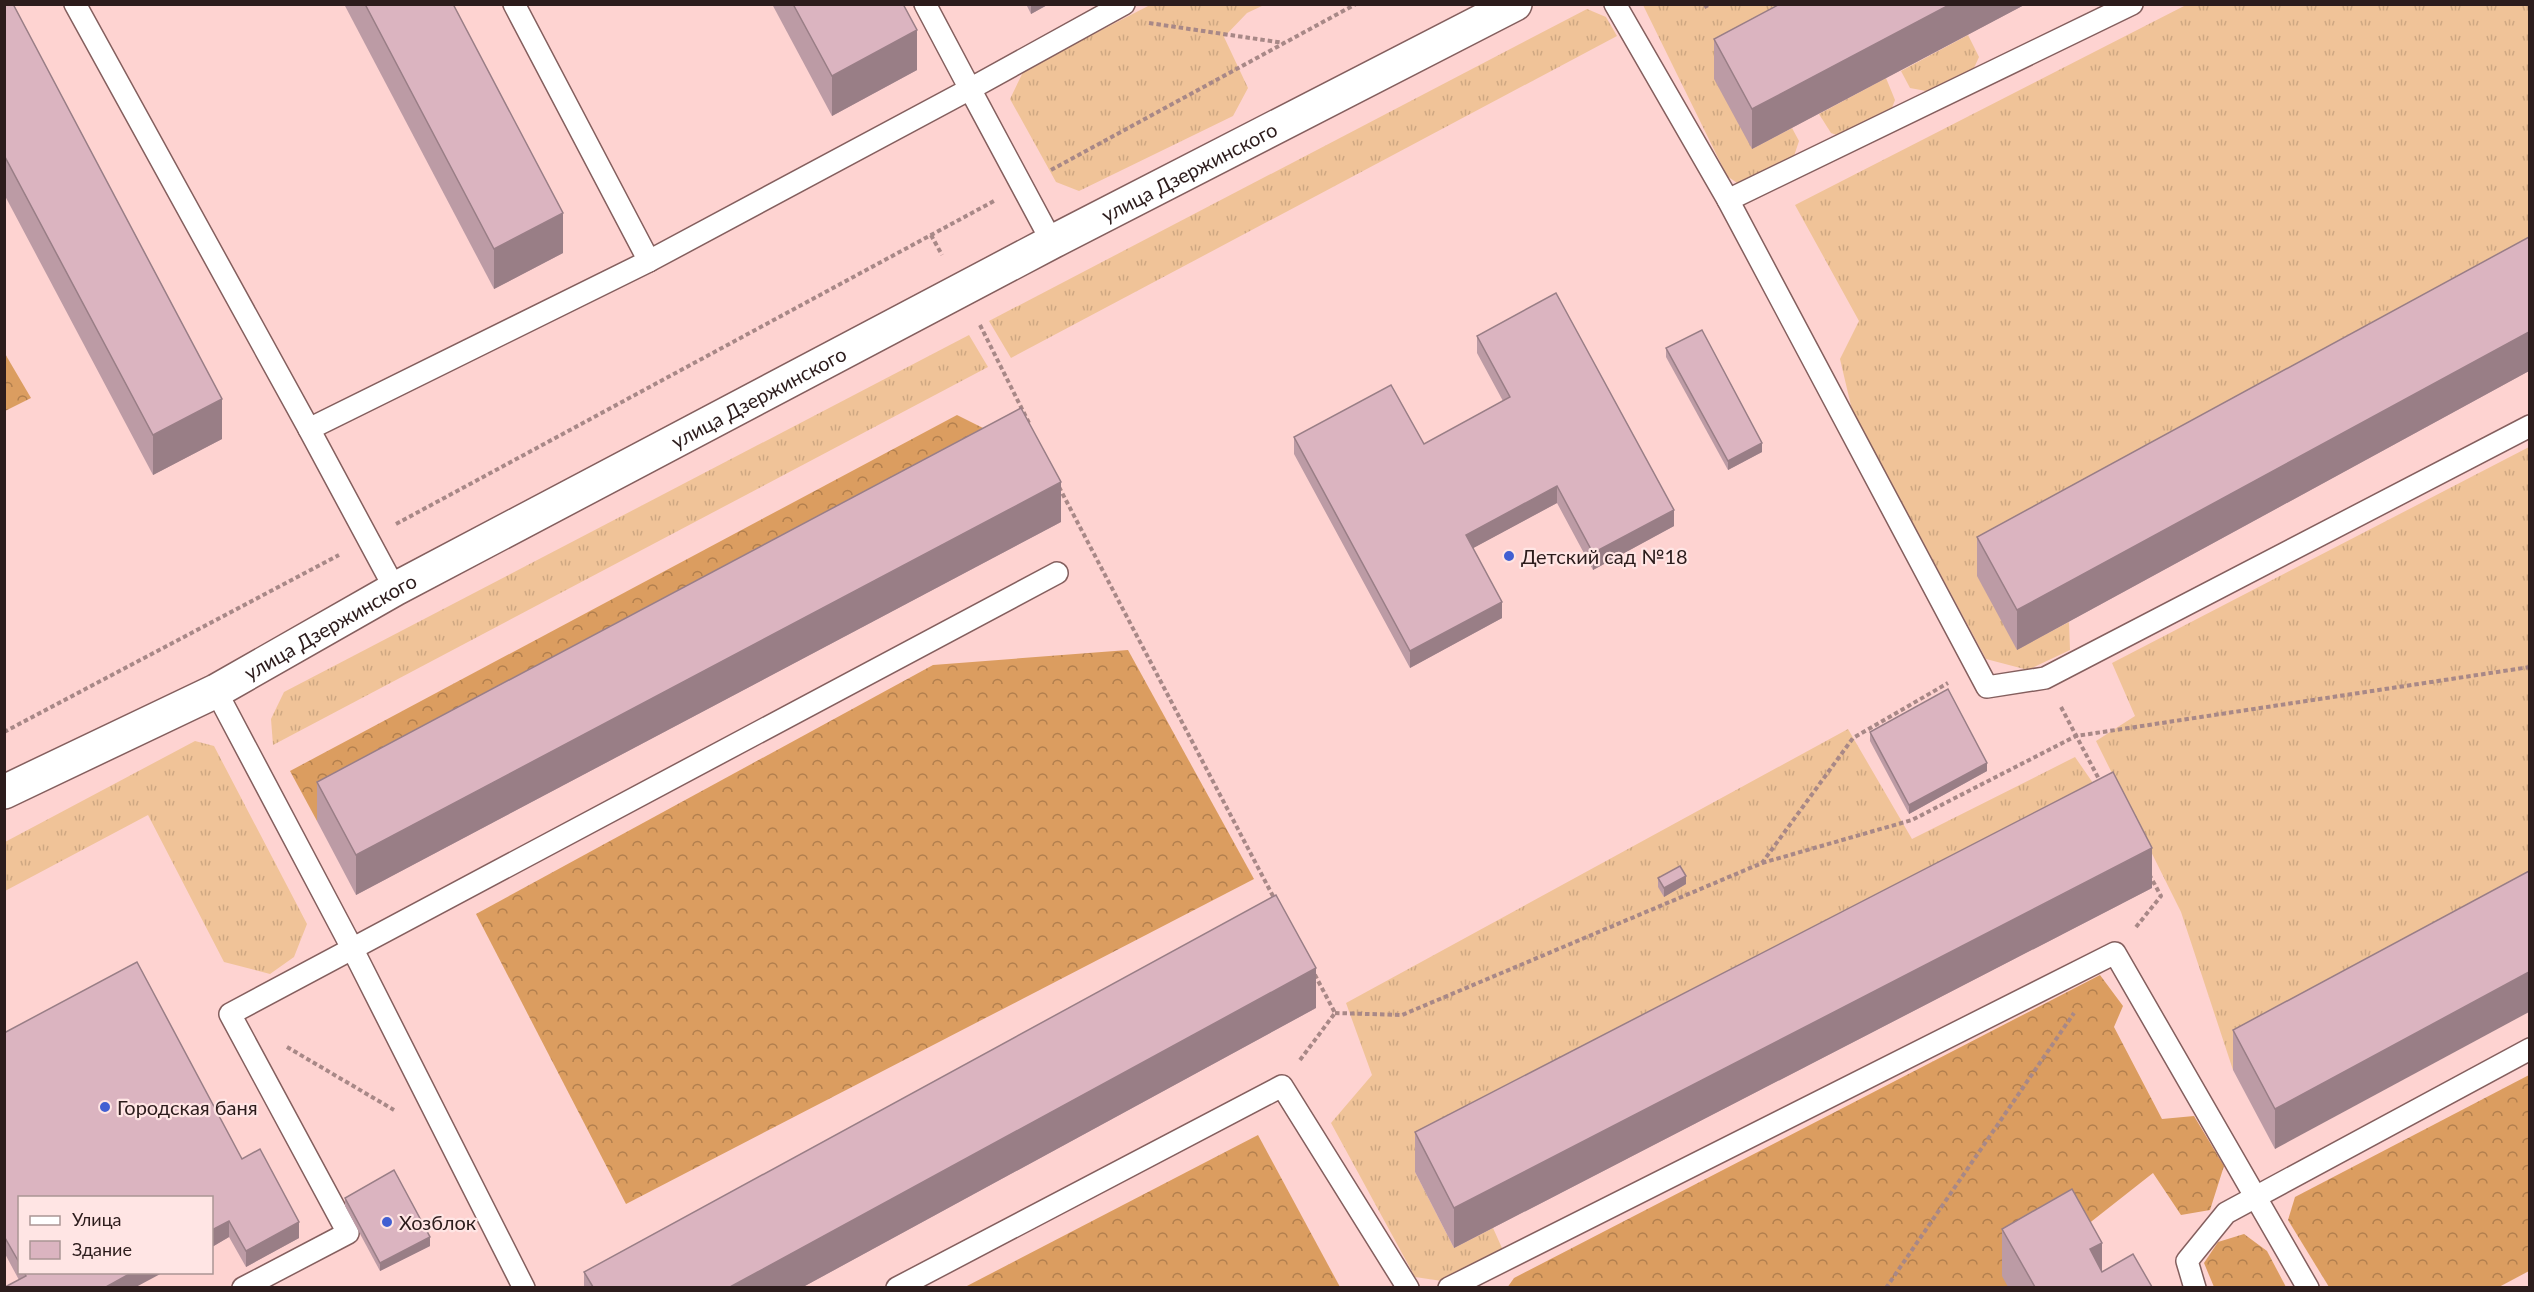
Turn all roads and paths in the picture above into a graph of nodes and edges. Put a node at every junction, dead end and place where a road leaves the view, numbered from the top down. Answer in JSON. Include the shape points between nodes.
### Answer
{"nodes":[{"id":1,"x":75,"y":4,"type":"edge"},
{"id":2,"x":514,"y":4,"type":"edge"},
{"id":3,"x":925,"y":4,"type":"edge"},
{"id":4,"x":1124,"y":4,"type":"edge"},
{"id":5,"x":1356,"y":4,"type":"edge"},
{"id":6,"x":1515,"y":4,"type":"edge"},
{"id":7,"x":1615,"y":4,"type":"edge"},
{"id":8,"x":2132,"y":4,"type":"edge"},
{"id":9,"x":1102,"y":16,"type":"junction"},
{"id":10,"x":1285,"y":43,"type":"junction"},
{"id":11,"x":970,"y":89,"type":"junction"},
{"id":12,"x":1022,"y":186,"type":"junction"},
{"id":13,"x":1728,"y":200,"type":"junction"},
{"id":14,"x":1052,"y":242,"type":"junction"},
{"id":15,"x":649,"y":261,"type":"junction"},
{"id":16,"x":1006,"y":373,"type":"dead end"},
{"id":17,"x":2529,"y":426,"type":"edge"},
{"id":18,"x":1031,"y":427,"type":"edge"},
{"id":19,"x":309,"y":429,"type":"junction"},
{"id":20,"x":1056,"y":480,"type":"edge"},
{"id":21,"x":368,"y":539,"type":"junction"},
{"id":22,"x":1057,"y":573,"type":"dead end"},
{"id":23,"x":395,"y":589,"type":"junction"},
{"id":24,"x":1976,"y":667,"type":"junction"},
{"id":25,"x":2529,"y":668,"type":"edge"},
{"id":26,"x":2045,"y":678,"type":"junction"},
{"id":27,"x":216,"y":691,"type":"junction"},
{"id":28,"x":4,"y":732,"type":"edge"},
{"id":29,"x":2076,"y":736,"type":"junction"},
{"id":30,"x":2103,"y":786,"type":"edge"},
{"id":31,"x":4,"y":792,"type":"edge"},
{"id":32,"x":1762,"y":863,"type":"junction"},
{"id":33,"x":2145,"y":866,"type":"edge"},
{"id":34,"x":1280,"y":909,"type":"edge"},
{"id":35,"x":352,"y":948,"type":"junction"},
{"id":36,"x":2115,"y":953,"type":"junction"},
{"id":37,"x":1313,"y":972,"type":"edge"},
{"id":38,"x":2080,"y":1004,"type":"dead end"},
{"id":39,"x":1335,"y":1013,"type":"junction"},
{"id":40,"x":281,"y":1044,"type":"dead end"},
{"id":41,"x":2529,"y":1049,"type":"edge"},
{"id":42,"x":1282,"y":1086,"type":"junction"},
{"id":43,"x":403,"y":1115,"type":"dead end"},
{"id":44,"x":2256,"y":1196,"type":"junction"},
{"id":45,"x":243,"y":1287,"type":"edge"},
{"id":46,"x":523,"y":1287,"type":"edge"},
{"id":47,"x":897,"y":1287,"type":"edge"},
{"id":48,"x":1408,"y":1287,"type":"edge"},
{"id":49,"x":1449,"y":1287,"type":"edge"},
{"id":50,"x":1886,"y":1287,"type":"edge"},
{"id":51,"x":2194,"y":1287,"type":"edge"},
{"id":52,"x":2308,"y":1287,"type":"edge"}],
"edges":[{"from":1,"to":19,"type":"lane"},
{"from":2,"to":15,"type":"lane"},
{"from":3,"to":11,"type":"lane"},
{"from":4,"to":9,"type":"lane"},
{"from":5,"to":10,"type":"path"},
{"from":6,"to":14,"type":"street","name":"улица Дзержинского"},
{"from":7,"to":13,"type":"lane"},
{"from":8,"to":13,"type":"lane"},
{"from":9,"to":10,"type":"path"},
{"from":9,"to":11,"type":"lane"},
{"from":10,"to":12,"type":"path"},
{"from":11,"to":12,"type":"lane"},
{"from":11,"to":15,"type":"lane"},
{"from":12,"to":14,"type":"lane"},
{"from":12,"to":21,"type":"path"},
{"from":13,"to":24,"type":"lane"},
{"from":14,"to":23,"type":"street","name":"улица Дзержинского"},
{"from":15,"to":19,"type":"lane"},
{"from":16,"to":18,"type":"path"},
{"from":17,"to":26,"type":"lane"},
{"from":19,"to":21,"type":"lane"},
{"from":20,"to":34,"type":"path"},
{"from":21,"to":23,"type":"lane"},
{"from":21,"to":28,"type":"path"},
{"from":22,"to":35,"type":"lane"},
{"from":23,"to":27,"type":"street","name":"улица Дзержинского"},
{"from":24,"to":26,"type":"lane","via":[[1987,687]]},
{"from":24,"to":32,"type":"path","via":[[1853,738]]},
{"from":25,"to":29,"type":"path"},
{"from":26,"to":29,"type":"path"},
{"from":27,"to":31,"type":"street","name":"улица Дзержинского"},
{"from":27,"to":35,"type":"lane"},
{"from":29,"to":30,"type":"path"},
{"from":29,"to":32,"type":"path","via":[[1912,820]]},
{"from":32,"to":39,"type":"path","via":[[1402,1015]]},
{"from":33,"to":36,"type":"path","via":[[2161,896]]},
{"from":35,"to":45,"type":"lane","via":[[230,1014],[348,1233]]},
{"from":35,"to":46,"type":"lane"},
{"from":36,"to":44,"type":"lane"},
{"from":36,"to":49,"type":"lane"},
{"from":37,"to":39,"type":"path"},
{"from":38,"to":50,"type":"path"},
{"from":39,"to":42,"type":"path"},
{"from":40,"to":43,"type":"path"},
{"from":41,"to":44,"type":"lane"},
{"from":42,"to":47,"type":"lane"},
{"from":42,"to":48,"type":"lane"},
{"from":44,"to":51,"type":"lane","via":[[2226,1213],[2187,1261]]},
{"from":44,"to":52,"type":"lane"}]}
